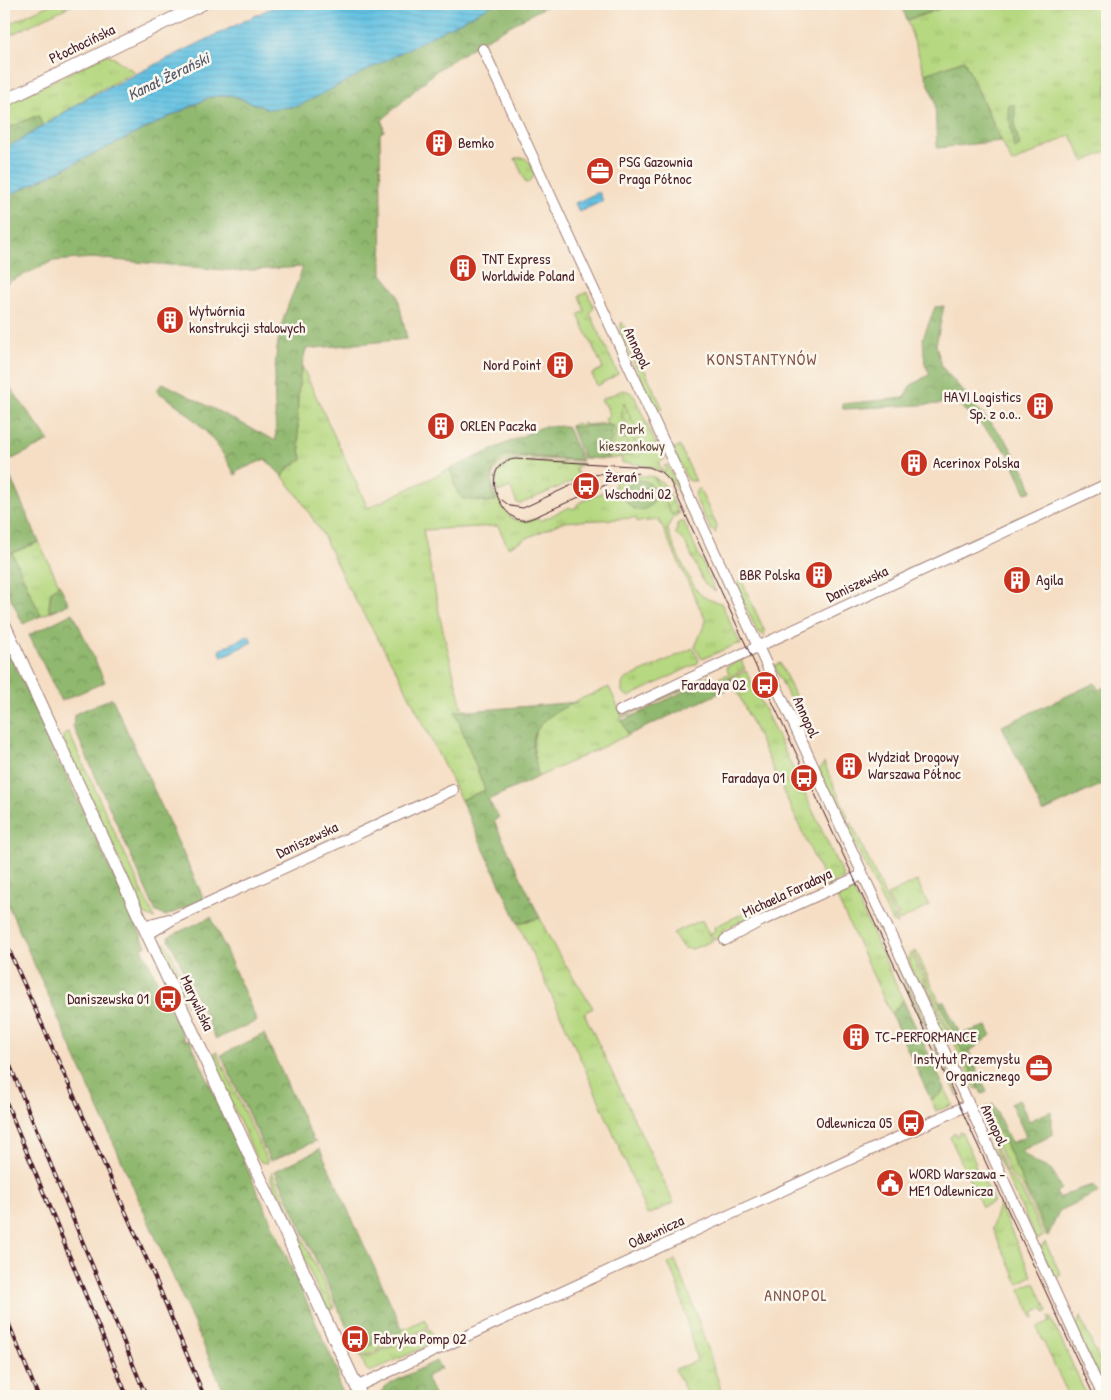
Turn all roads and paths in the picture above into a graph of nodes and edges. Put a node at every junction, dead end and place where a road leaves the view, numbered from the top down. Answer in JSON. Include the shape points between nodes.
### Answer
{"nodes":[{"id":1,"x":202,"y":4,"type":"edge"},
{"id":2,"x":483,"y":49,"type":"dead end"},
{"id":3,"x":4,"y":100,"type":"edge"},
{"id":4,"x":1107,"y":484,"type":"edge"},
{"id":5,"x":4,"y":624,"type":"edge"},
{"id":6,"x":758,"y":647,"type":"junction"},
{"id":7,"x":620,"y":711,"type":"dead end"},
{"id":8,"x":453,"y":790,"type":"dead end"},
{"id":9,"x":862,"y":874,"type":"junction"},
{"id":10,"x":145,"y":930,"type":"junction"},
{"id":11,"x":724,"y":940,"type":"dead end"},
{"id":12,"x":968,"y":1105,"type":"junction"},
{"id":13,"x":358,"y":1391,"type":"edge"},
{"id":14,"x":1103,"y":1396,"type":"edge"}],
"edges":[{"from":1,"to":3,"type":"main road","name":"Płochocińska"},
{"from":2,"to":6,"type":"street","name":"Annopol"},
{"from":4,"to":6,"type":"street","name":"Daniszewska"},
{"from":5,"to":10,"type":"main road","name":"Marywilska"},
{"from":6,"to":7,"type":"street","name":"Daniszewska"},
{"from":6,"to":9,"type":"street","name":"Annopol"},
{"from":8,"to":10,"type":"street","name":"Daniszewska","via":[[175,918],[153,922]]},
{"from":9,"to":11,"type":"street","name":"Michaela Faradaya"},
{"from":9,"to":12,"type":"street","name":"Annopol"},
{"from":10,"to":13,"type":"main road","name":"Marywilska"},
{"from":12,"to":13,"type":"street","name":"Odlewnicza"},
{"from":12,"to":14,"type":"street","name":"Annopol"}]}
